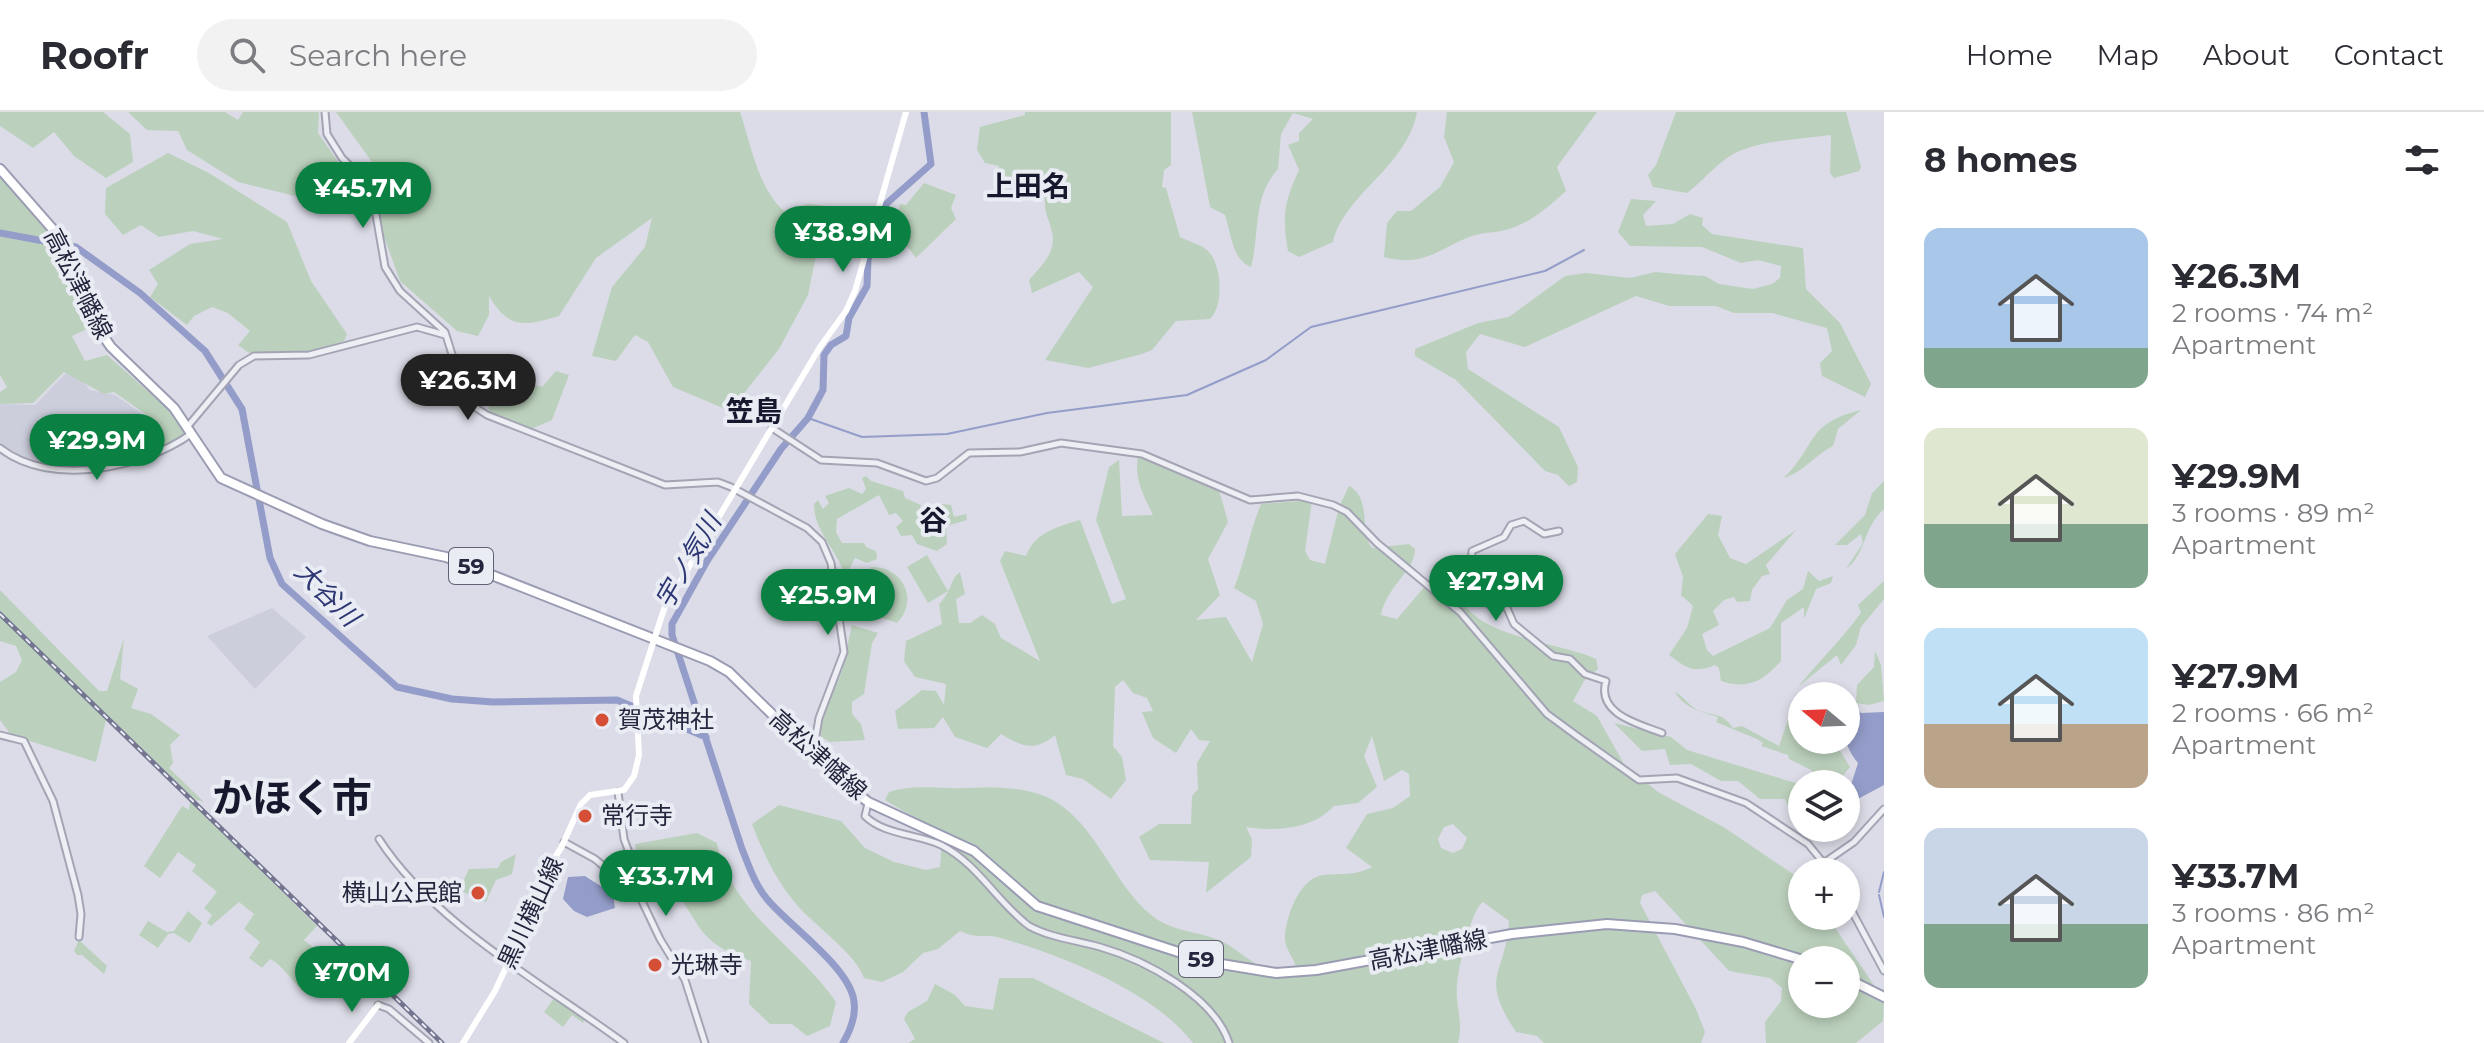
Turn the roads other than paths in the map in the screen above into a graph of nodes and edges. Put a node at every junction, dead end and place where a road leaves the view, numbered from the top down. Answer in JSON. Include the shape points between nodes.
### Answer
{"nodes":[{"id":1,"x":325,"y":112,"type":"edge"},
{"id":2,"x":906,"y":112,"type":"edge"},
{"id":3,"x":0,"y":169,"type":"edge"},
{"id":4,"x":446,"y":335,"type":"junction"},
{"id":5,"x":772,"y":428,"type":"junction"},
{"id":6,"x":189,"y":430,"type":"junction"},
{"id":7,"x":0,"y":448,"type":"edge"},
{"id":8,"x":736,"y":489,"type":"junction"},
{"id":9,"x":1559,"y":531,"type":"dead end"},
{"id":10,"x":654,"y":638,"type":"junction"},
{"id":11,"x":1662,"y":733,"type":"dead end"},
{"id":12,"x":0,"y":735,"type":"edge"},
{"id":13,"x":813,"y":753,"type":"junction"},
{"id":14,"x":618,"y":792,"type":"junction"},
{"id":15,"x":868,"y":802,"type":"junction"},
{"id":16,"x":1884,"y":809,"type":"edge"},
{"id":17,"x":379,"y":839,"type":"dead end"},
{"id":18,"x":564,"y":842,"type":"junction"},
{"id":19,"x":1821,"y":858,"type":"edge"},
{"id":20,"x":1831,"y":858,"type":"edge"},
{"id":21,"x":640,"y":897,"type":"junction"},
{"id":22,"x":1860,"y":926,"type":"edge"},
{"id":23,"x":79,"y":937,"type":"dead end"},
{"id":24,"x":1788,"y":956,"type":"edge"},
{"id":25,"x":507,"y":960,"type":"junction"},
{"id":26,"x":1884,"y":971,"type":"edge"},
{"id":27,"x":1860,"y":985,"type":"edge"},
{"id":28,"x":1884,"y":997,"type":"edge"},
{"id":29,"x":378,"y":1005,"type":"joint"},
{"id":30,"x":349,"y":1043,"type":"edge"},
{"id":31,"x":429,"y":1043,"type":"edge"},
{"id":32,"x":463,"y":1043,"type":"edge"},
{"id":33,"x":624,"y":1043,"type":"edge"},
{"id":34,"x":705,"y":1043,"type":"edge"},
{"id":35,"x":1229,"y":1043,"type":"edge"}],
"edges":[{"from":1,"to":4,"type":"street","via":[[327,134],[342,158],[371,186],[379,248],[390,277]]},
{"from":2,"to":5,"type":"main road","via":[[851,300]]},
{"from":3,"to":6,"type":"main road","name":"高松津幡線","number":"59","via":[[57,234],[94,323],[111,347],[174,408]]},
{"from":4,"to":6,"type":"street","via":[[417,327],[309,355],[254,356],[235,370]]},
{"from":4,"to":8,"type":"street","via":[[459,387],[475,409],[665,485],[718,482]]},
{"from":5,"to":8,"type":"main road"},
{"from":5,"to":19,"type":"street","via":[[821,460],[877,463],[926,481],[969,453],[1020,452],[1061,443],[1142,454],[1250,500],[1298,496],[1333,505],[1460,612],[1547,714],[1632,777],[1677,778],[1746,803]]},
{"from":6,"to":7,"type":"street","via":[[161,453],[113,467],[37,465]]},
{"from":6,"to":10,"type":"main road","name":"高松津幡線","number":"59","via":[[221,478],[254,496],[370,541],[446,557]]},
{"from":8,"to":10,"type":"main road","via":[[673,593]]},
{"from":8,"to":13,"type":"street","via":[[816,536],[827,551],[844,652],[819,718]]},
{"from":9,"to":11,"type":"street","via":[[1544,534],[1524,521],[1511,525],[1504,537],[1472,551],[1469,589],[1494,608],[1506,606],[1514,624],[1553,656],[1570,659],[1585,674],[1606,681],[1605,696],[1616,714]]},
{"from":10,"to":13,"type":"main road","name":"高松津幡線","number":"59","via":[[729,672]]},
{"from":10,"to":14,"type":"main road","via":[[637,704],[638,764],[631,784]]},
{"from":12,"to":23,"type":"street","via":[[24,741],[46,783],[78,895]]},
{"from":13,"to":15,"type":"main road","name":"高松津幡線","number":"59"},
{"from":14,"to":18,"type":"main road","name":"黒川横山線","via":[[585,799]]},
{"from":14,"to":21,"type":"street"},
{"from":15,"to":24,"type":"main road","name":"高松津幡線","number":"59","via":[[974,851],[1025,898],[1051,913],[1242,969],[1316,970],[1512,934],[1607,924],[1675,929]]},
{"from":15,"to":35,"type":"street","via":[[869,820],[955,853],[1029,926],[1122,955],[1203,1001]]},
{"from":16,"to":20,"type":"street"},
{"from":17,"to":25,"type":"street","via":[[417,885]]},
{"from":18,"to":21,"type":"street","via":[[595,859]]},
{"from":18,"to":25,"type":"main road","name":"黒川横山線","via":[[546,868],[537,901]]},
{"from":21,"to":34,"type":"street","via":[[685,980]]},
{"from":22,"to":26,"type":"street"},
{"from":25,"to":32,"type":"main road","name":"黒川横山線"},
{"from":25,"to":33,"type":"street"},
{"from":27,"to":28,"type":"main road"},
{"from":29,"to":30,"type":"main road"},
{"from":29,"to":31,"type":"street"}]}
